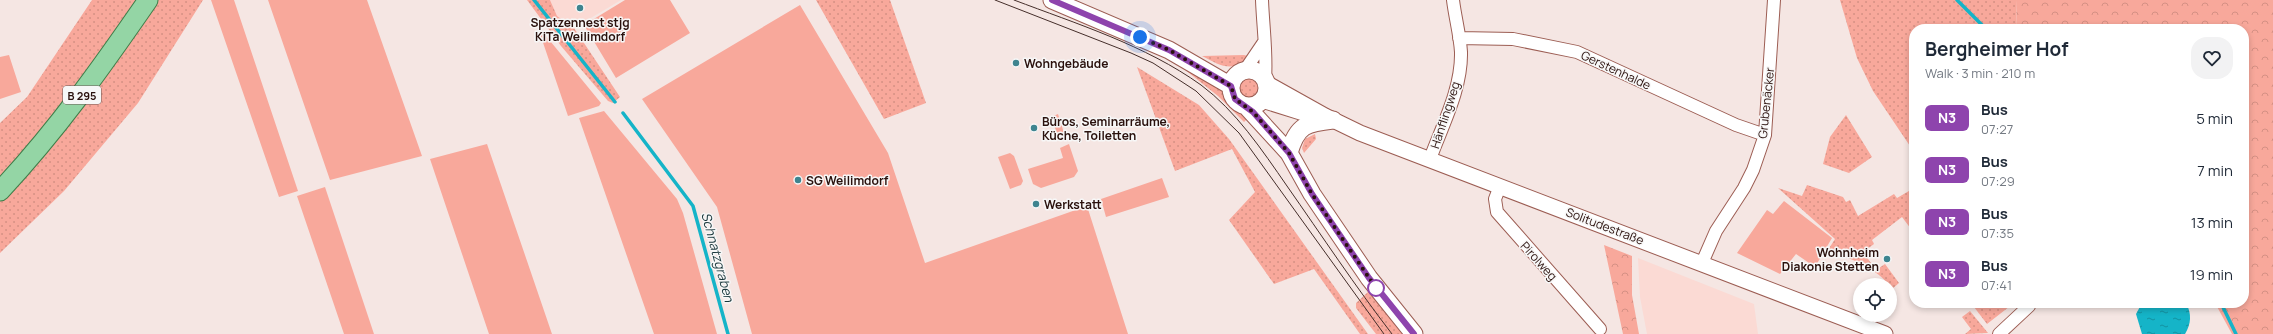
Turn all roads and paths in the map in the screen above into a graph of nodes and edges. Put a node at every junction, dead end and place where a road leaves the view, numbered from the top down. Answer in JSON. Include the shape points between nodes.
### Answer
{"nodes":[{"id":1,"x":143,"y":0,"type":"edge"},
{"id":2,"x":148,"y":0,"type":"edge"},
{"id":3,"x":1052,"y":0,"type":"edge"},
{"id":4,"x":1262,"y":0,"type":"edge"},
{"id":5,"x":1453,"y":0,"type":"edge"},
{"id":6,"x":1774,"y":0,"type":"edge"},
{"id":7,"x":132,"y":24,"type":"junction"},
{"id":8,"x":1459,"y":38,"type":"junction"},
{"id":9,"x":1264,"y":42,"type":"junction"},
{"id":10,"x":1238,"y":77,"type":"junction"},
{"id":11,"x":1266,"y":82,"type":"junction"},
{"id":12,"x":1256,"y":102,"type":"junction"},
{"id":13,"x":1329,"y":118,"type":"junction"},
{"id":14,"x":1765,"y":135,"type":"junction"},
{"id":15,"x":1285,"y":149,"type":"junction"},
{"id":16,"x":1430,"y":159,"type":"junction"},
{"id":17,"x":1500,"y":186,"type":"junction"},
{"id":18,"x":0,"y":191,"type":"edge"},
{"id":19,"x":1702,"y":263,"type":"junction"},
{"id":20,"x":2028,"y":308,"type":"edge"},
{"id":21,"x":1600,"y":329,"type":"dead end"},
{"id":22,"x":1414,"y":334,"type":"edge"},
{"id":23,"x":1885,"y":334,"type":"edge"},
{"id":24,"x":1999,"y":334,"type":"edge"}],
"edges":[{"from":1,"to":7,"type":"main road","number":"B 295"},
{"from":2,"to":7,"type":"main road","number":"B 295"},
{"from":3,"to":10,"type":"main road"},
{"from":4,"to":9,"type":"street"},
{"from":5,"to":8,"type":"street","name":"Hänflingweg"},
{"from":6,"to":14,"type":"street","name":"Grubenäcker"},
{"from":7,"to":18,"type":"main road","number":"B 295","via":[[78,100]]},
{"from":8,"to":14,"type":"street","name":"Gerstenhalde","via":[[1513,38],[1578,52],[1736,125]]},
{"from":8,"to":16,"type":"street","name":"Hänflingweg","via":[[1461,53],[1453,97]]},
{"from":9,"to":10,"type":"street"},
{"from":9,"to":11,"type":"street","via":[[1267,58]]},
{"from":10,"to":11,"type":"main road","via":[[1256,72]]},
{"from":10,"to":12,"type":"main road","via":[[1235,99]]},
{"from":11,"to":12,"type":"main road","via":[[1266,92]]},
{"from":11,"to":13,"type":"street","name":"Solitudestraße"},
{"from":12,"to":13,"type":"street","name":"Solitudestraße"},
{"from":12,"to":15,"type":"main road"},
{"from":13,"to":15,"type":"main road","via":[[1304,126]]},
{"from":13,"to":16,"type":"street","name":"Solitudestraße","via":[[1360,133]]},
{"from":14,"to":19,"type":"street","name":"Grubenäcker","via":[[1753,170],[1716,231]]},
{"from":15,"to":22,"type":"main road","via":[[1369,278]]},
{"from":16,"to":17,"type":"street","name":"Solitudestraße"},
{"from":17,"to":19,"type":"street","name":"Solitudestraße"},
{"from":17,"to":21,"type":"street","name":"Pirolweg","via":[[1495,199],[1497,212]]},
{"from":19,"to":23,"type":"street","name":"Solitudestraße"},
{"from":20,"to":24,"type":"street"}]}
